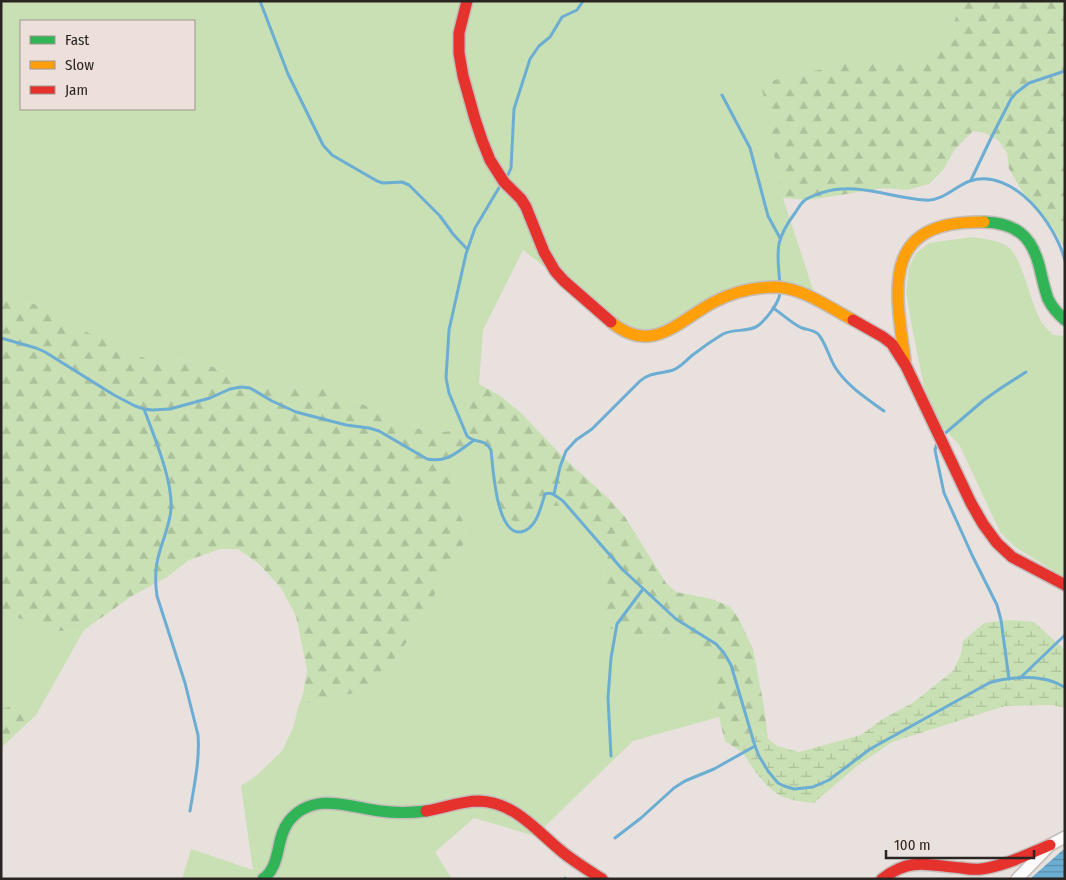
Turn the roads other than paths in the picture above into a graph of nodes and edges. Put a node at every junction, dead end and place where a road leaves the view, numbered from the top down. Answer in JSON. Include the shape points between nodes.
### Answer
{"nodes":[{"id":1,"x":467,"y":1,"type":"edge"},
{"id":2,"x":1065,"y":320,"type":"edge"},
{"id":3,"x":906,"y":366,"type":"junction"},
{"id":4,"x":1065,"y":585,"type":"edge"},
{"id":5,"x":1065,"y":837,"type":"edge"},
{"id":6,"x":1050,"y":845,"type":"junction"},
{"id":7,"x":263,"y":879,"type":"edge"},
{"id":8,"x":602,"y":879,"type":"edge"},
{"id":9,"x":882,"y":879,"type":"edge"},
{"id":10,"x":1017,"y":879,"type":"edge"}],
"edges":[{"from":1,"to":3,"type":"street","via":[[458,39],[460,57],[476,119],[492,163],[501,179],[524,204],[555,272],[613,324],[630,334],[662,334],[732,294],[773,287],[788,288],[884,337]]},
{"from":2,"to":3,"type":"street","via":[[1050,304],[1036,254],[1021,232],[994,222],[942,226],[915,240],[901,260],[897,291]]},
{"from":3,"to":4,"type":"street","via":[[988,530],[1012,557]]},
{"from":5,"to":6,"type":"street"},
{"from":6,"to":9,"type":"street","via":[[994,867],[978,869],[916,863],[902,866]]},
{"from":6,"to":10,"type":"street"},
{"from":7,"to":8,"type":"street","via":[[274,866],[282,832],[290,820],[317,803],[333,802],[388,812],[420,812],[486,801],[530,822],[563,852]]}]}
